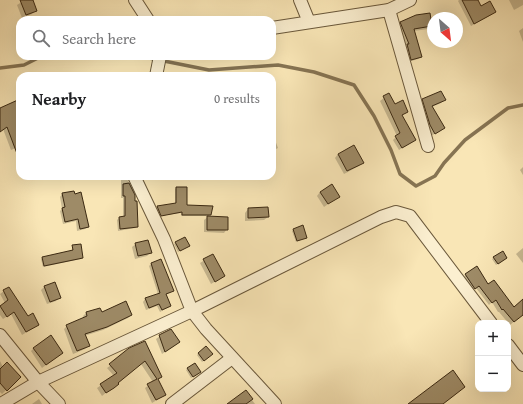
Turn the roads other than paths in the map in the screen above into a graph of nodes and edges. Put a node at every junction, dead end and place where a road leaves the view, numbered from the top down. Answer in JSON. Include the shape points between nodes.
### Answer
{"nodes":[{"id":1,"x":135,"y":0,"type":"edge"},
{"id":2,"x":300,"y":0,"type":"edge"},
{"id":3,"x":410,"y":0,"type":"edge"},
{"id":4,"x":389,"y":10,"type":"junction"},
{"id":5,"x":145,"y":16,"type":"edge"},
{"id":6,"x":309,"y":22,"type":"junction"},
{"id":7,"x":276,"y":27,"type":"edge"},
{"id":8,"x":428,"y":146,"type":"dead end"},
{"id":9,"x":136,"y":180,"type":"edge"},
{"id":10,"x":192,"y":311,"type":"junction"},
{"id":11,"x":489,"y":320,"type":"edge"},
{"id":12,"x":0,"y":335,"type":"edge"},
{"id":13,"x":511,"y":349,"type":"edge"},
{"id":14,"x":232,"y":358,"type":"junction"},
{"id":15,"x":523,"y":365,"type":"edge"},
{"id":16,"x":38,"y":382,"type":"junction"},
{"id":17,"x":1,"y":404,"type":"edge"},
{"id":18,"x":59,"y":404,"type":"edge"},
{"id":19,"x":172,"y":404,"type":"edge"},
{"id":20,"x":275,"y":404,"type":"edge"}],
"edges":[{"from":1,"to":5,"type":"street"},
{"from":2,"to":6,"type":"street"},
{"from":3,"to":4,"type":"street"},
{"from":4,"to":6,"type":"street"},
{"from":4,"to":8,"type":"street"},
{"from":6,"to":7,"type":"street"},
{"from":9,"to":10,"type":"street","via":[[164,239]]},
{"from":10,"to":11,"type":"street","via":[[381,217],[396,212],[410,216]]},
{"from":10,"to":14,"type":"street"},
{"from":10,"to":16,"type":"street"},
{"from":12,"to":16,"type":"street"},
{"from":13,"to":15,"type":"street"},
{"from":14,"to":19,"type":"street"},
{"from":14,"to":20,"type":"street"},
{"from":16,"to":17,"type":"street"},
{"from":16,"to":18,"type":"street"}]}
